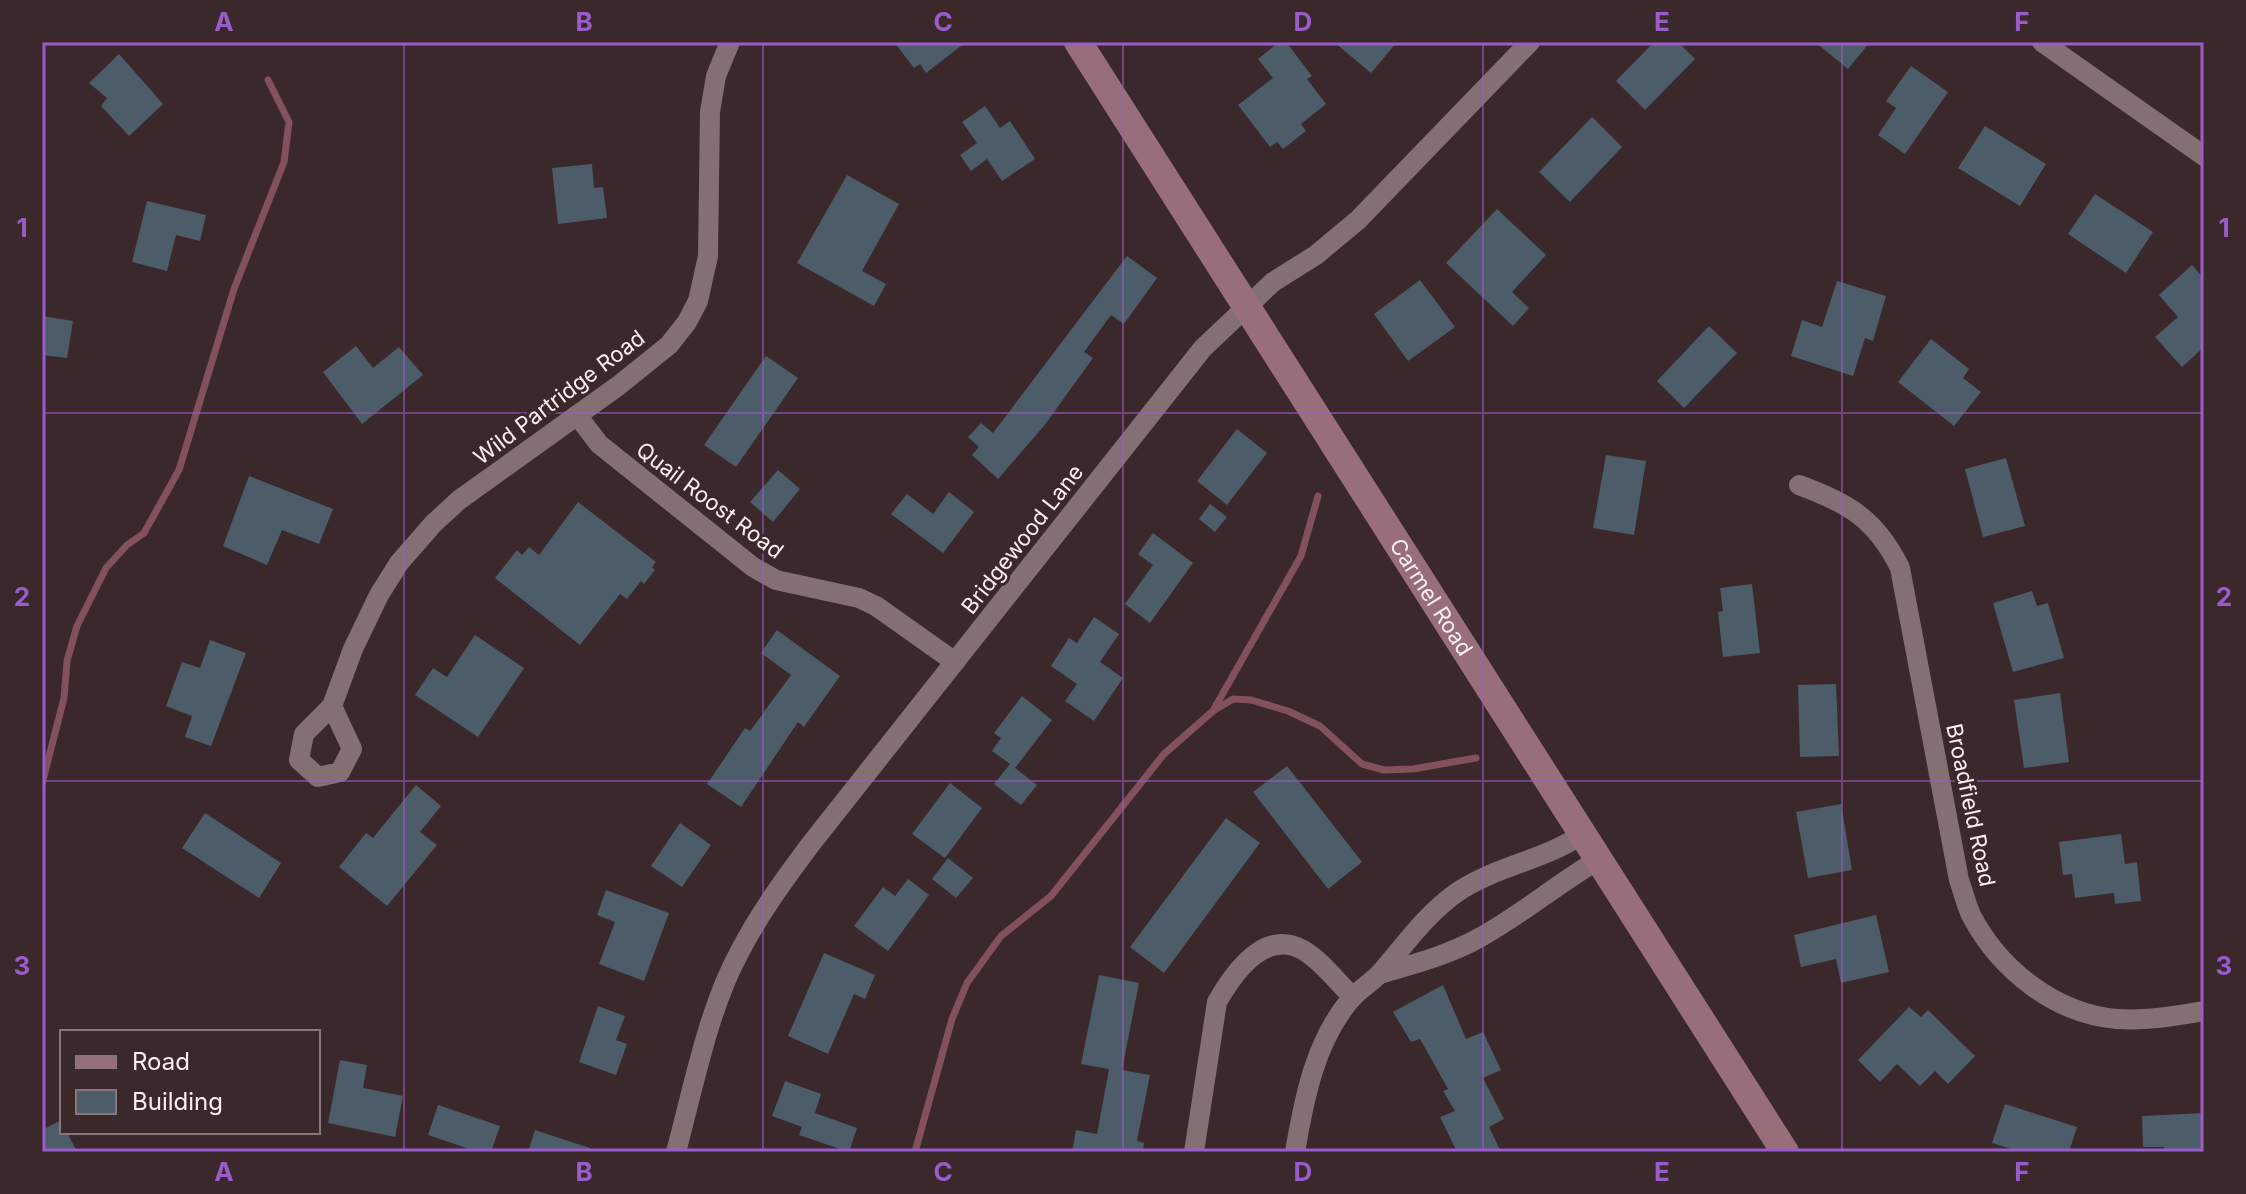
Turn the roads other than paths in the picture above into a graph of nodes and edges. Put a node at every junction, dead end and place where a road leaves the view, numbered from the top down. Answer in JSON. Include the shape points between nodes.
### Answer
{"nodes":[{"id":1,"x":730,"y":42,"type":"edge"},
{"id":2,"x":1078,"y":42,"type":"edge"},
{"id":3,"x":1530,"y":42,"type":"edge"},
{"id":4,"x":2042,"y":42,"type":"edge"},
{"id":5,"x":2204,"y":156,"type":"edge"},
{"id":6,"x":1246,"y":307,"type":"junction"},
{"id":7,"x":577,"y":415,"type":"junction"},
{"id":8,"x":1799,"y":485,"type":"dead end"},
{"id":9,"x":955,"y":662,"type":"junction"},
{"id":10,"x":332,"y":706,"type":"dead end"},
{"id":11,"x":1581,"y":835,"type":"junction"},
{"id":12,"x":1598,"y":860,"type":"junction"},
{"id":13,"x":1380,"y":974,"type":"junction"},
{"id":14,"x":1353,"y":997,"type":"junction"},
{"id":15,"x":2204,"y":1011,"type":"edge"},
{"id":16,"x":676,"y":1152,"type":"edge"},
{"id":17,"x":1194,"y":1152,"type":"edge"},
{"id":18,"x":1295,"y":1152,"type":"edge"},
{"id":19,"x":1785,"y":1152,"type":"edge"}],
"edges":[{"from":1,"to":7,"type":"street","name":"Wild Partridge Road","via":[[716,76],[710,112],[708,256],[698,301],[669,345]]},
{"from":2,"to":6,"type":"main road","name":"Carmel Road"},
{"from":3,"to":6,"type":"street","name":"Bridgewood Lane","via":[[1358,220]]},
{"from":4,"to":5,"type":"street"},
{"from":6,"to":9,"type":"street","name":"Bridgewood Lane","via":[[1203,348]]},
{"from":6,"to":11,"type":"main road","name":"Carmel Road"},
{"from":7,"to":9,"type":"street","name":"Quail Roost Road","via":[[599,444],[753,567],[776,580],[859,598]]},
{"from":7,"to":10,"type":"street","name":"Wild Partridge Road","via":[[459,500],[399,563],[353,649]]},
{"from":8,"to":15,"type":"street","name":"Broadfield Road","via":[[1836,499],[1863,517],[1900,568],[1959,880],[1988,944],[2037,989],[2092,1014],[2152,1019]]},
{"from":9,"to":16,"type":"street","name":"Bridgewood Lane","via":[[766,904],[722,990]]},
{"from":11,"to":12,"type":"main road","name":"Carmel Road"},
{"from":11,"to":13,"type":"street","via":[[1560,849],[1460,890],[1414,931]]},
{"from":12,"to":13,"type":"street","via":[[1476,940]]},
{"from":12,"to":19,"type":"main road","name":"Carmel Road"},
{"from":13,"to":14,"type":"street"},
{"from":14,"to":17,"type":"street","via":[[1301,949],[1274,946],[1255,952],[1217,1002]]},
{"from":14,"to":18,"type":"street","via":[[1317,1058]]}]}
